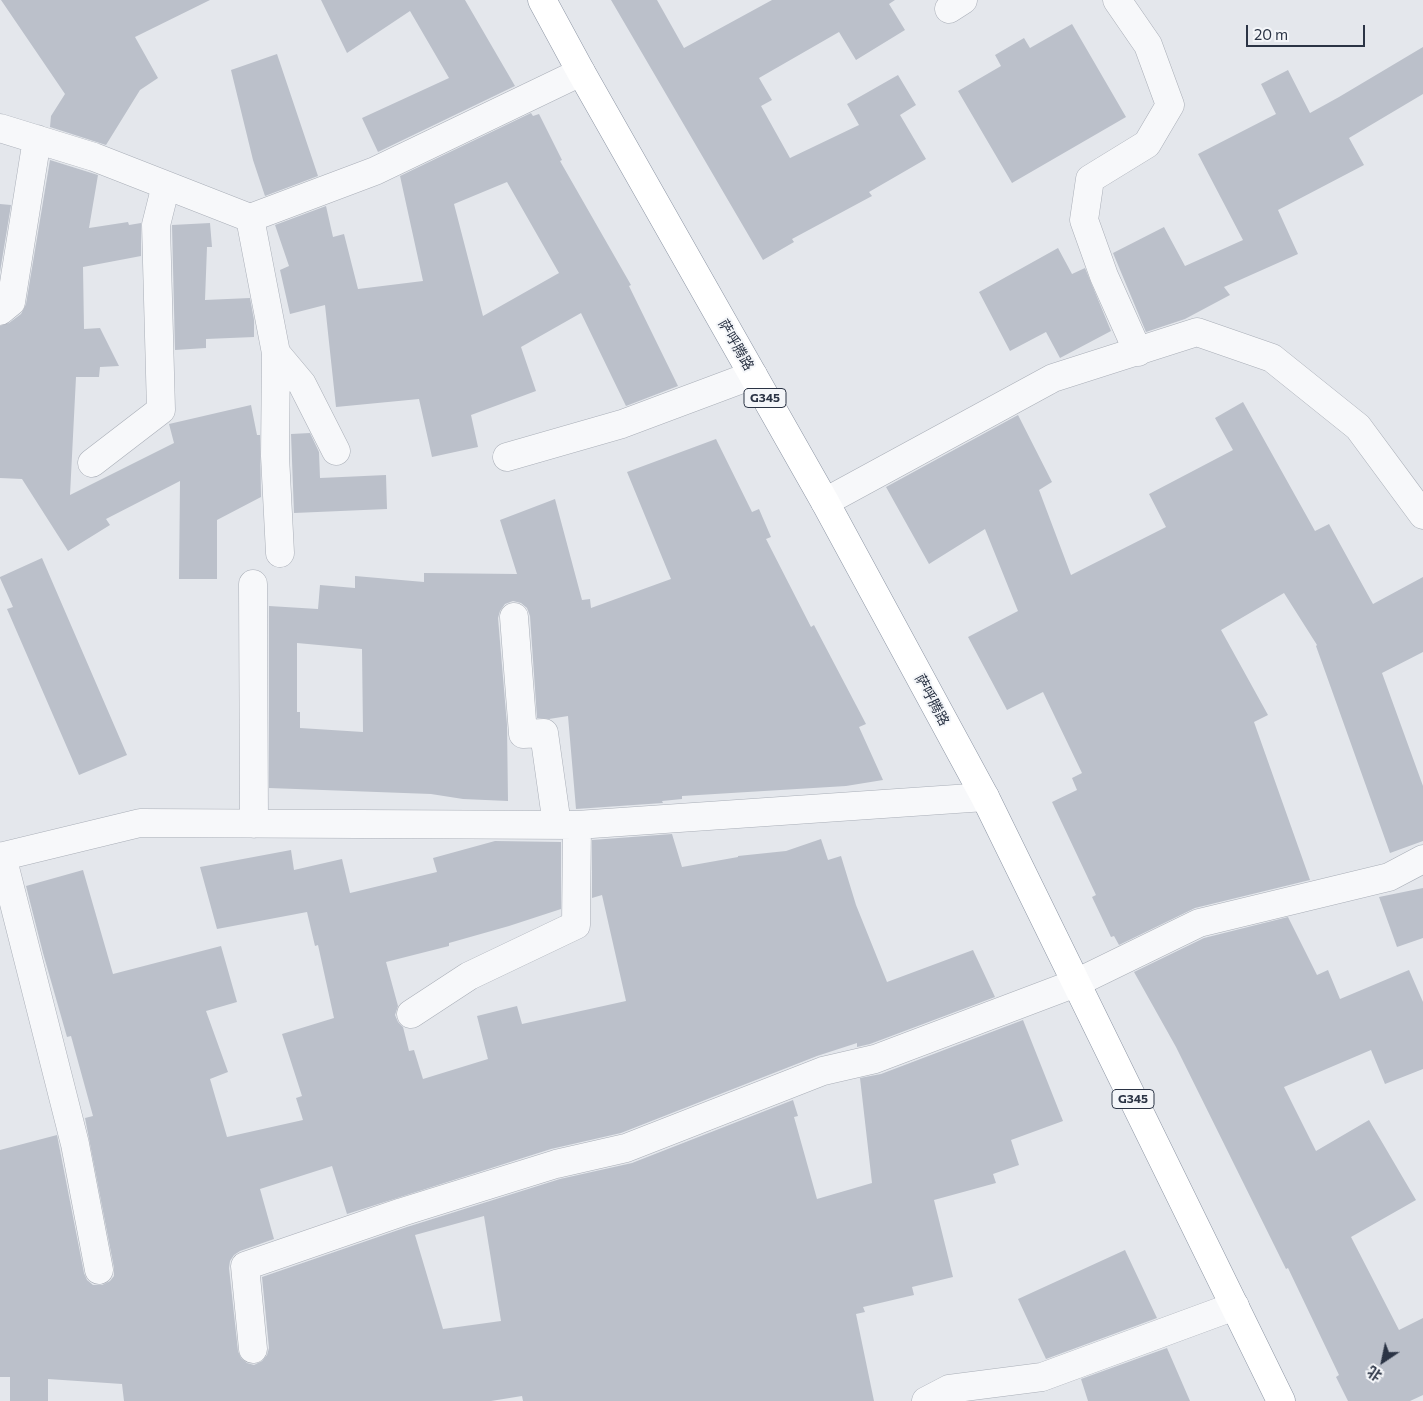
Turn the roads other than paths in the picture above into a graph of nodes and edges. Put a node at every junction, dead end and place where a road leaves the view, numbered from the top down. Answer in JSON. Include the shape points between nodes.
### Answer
{"nodes":[{"id":1,"x":542,"y":0,"type":"edge"},
{"id":2,"x":1117,"y":0,"type":"edge"},
{"id":3,"x":581,"y":72,"type":"junction"},
{"id":4,"x":0,"y":128,"type":"edge"},
{"id":5,"x":37,"y":139,"type":"junction"},
{"id":6,"x":166,"y":185,"type":"junction"},
{"id":7,"x":250,"y":218,"type":"junction"},
{"id":8,"x":0,"y":311,"type":"edge"},
{"id":9,"x":1138,"y":352,"type":"junction"},
{"id":10,"x":276,"y":353,"type":"junction"},
{"id":11,"x":753,"y":375,"type":"junction"},
{"id":12,"x":336,"y":452,"type":"dead end"},
{"id":13,"x":507,"y":457,"type":"dead end"},
{"id":14,"x":92,"y":464,"type":"dead end"},
{"id":15,"x":825,"y":502,"type":"junction"},
{"id":16,"x":1423,"y":515,"type":"edge"},
{"id":17,"x":280,"y":553,"type":"dead end"},
{"id":18,"x":253,"y":584,"type":"dead end"},
{"id":19,"x":514,"y":617,"type":"dead end"},
{"id":20,"x":985,"y":797,"type":"junction"},
{"id":21,"x":254,"y":824,"type":"junction"},
{"id":22,"x":567,"y":825,"type":"junction"},
{"id":23,"x":1,"y":857,"type":"edge"},
{"id":24,"x":1423,"y":859,"type":"edge"},
{"id":25,"x":1076,"y":983,"type":"junction"},
{"id":26,"x":411,"y":1014,"type":"dead end"},
{"id":27,"x":99,"y":1270,"type":"dead end"},
{"id":28,"x":1235,"y":1306,"type":"junction"},
{"id":29,"x":253,"y":1349,"type":"dead end"},
{"id":30,"x":926,"y":1401,"type":"edge"},
{"id":31,"x":1282,"y":1401,"type":"edge"}],
"edges":[{"from":1,"to":3,"type":"highway","name":"萨呼腾路","number":"G345"},
{"from":2,"to":9,"type":"street","via":[[1148,45],[1170,105],[1147,144],[1090,179],[1084,220],[1104,276]]},
{"from":3,"to":7,"type":"street","via":[[375,171]]},
{"from":3,"to":11,"type":"highway","name":"萨呼腾路","number":"G345"},
{"from":4,"to":5,"type":"street"},
{"from":5,"to":6,"type":"street"},
{"from":5,"to":8,"type":"street","via":[[11,302]]},
{"from":6,"to":7,"type":"street"},
{"from":6,"to":14,"type":"street","via":[[156,225],[161,410]]},
{"from":7,"to":10,"type":"street"},
{"from":9,"to":15,"type":"street","via":[[1053,378]]},
{"from":9,"to":16,"type":"street","via":[[1197,332],[1272,358],[1358,427]]},
{"from":10,"to":12,"type":"street","via":[[302,384]]},
{"from":10,"to":17,"type":"street","via":[[275,456]]},
{"from":11,"to":13,"type":"street","via":[[622,424]]},
{"from":11,"to":15,"type":"highway","name":"萨呼腾路","number":"G345"},
{"from":15,"to":20,"type":"highway","name":"萨呼腾路","number":"G345"},
{"from":18,"to":21,"type":"street"},
{"from":19,"to":22,"type":"street","via":[[523,734],[544,733]]},
{"from":20,"to":22,"type":"street"},
{"from":20,"to":25,"type":"highway","number":"G345"},
{"from":21,"to":22,"type":"street"},
{"from":21,"to":23,"type":"street","via":[[140,823]]},
{"from":22,"to":26,"type":"street","via":[[576,925],[469,976]]},
{"from":23,"to":27,"type":"street","via":[[74,1144]]},
{"from":24,"to":25,"type":"street","via":[[1389,877],[1199,923]]},
{"from":25,"to":28,"type":"highway","number":"G345"},
{"from":25,"to":29,"type":"street","via":[[875,1059],[823,1072],[626,1148],[556,1164],[245,1266]]},
{"from":28,"to":30,"type":"street","via":[[1042,1377],[949,1389]]},
{"from":28,"to":31,"type":"highway","number":"G345"}]}
